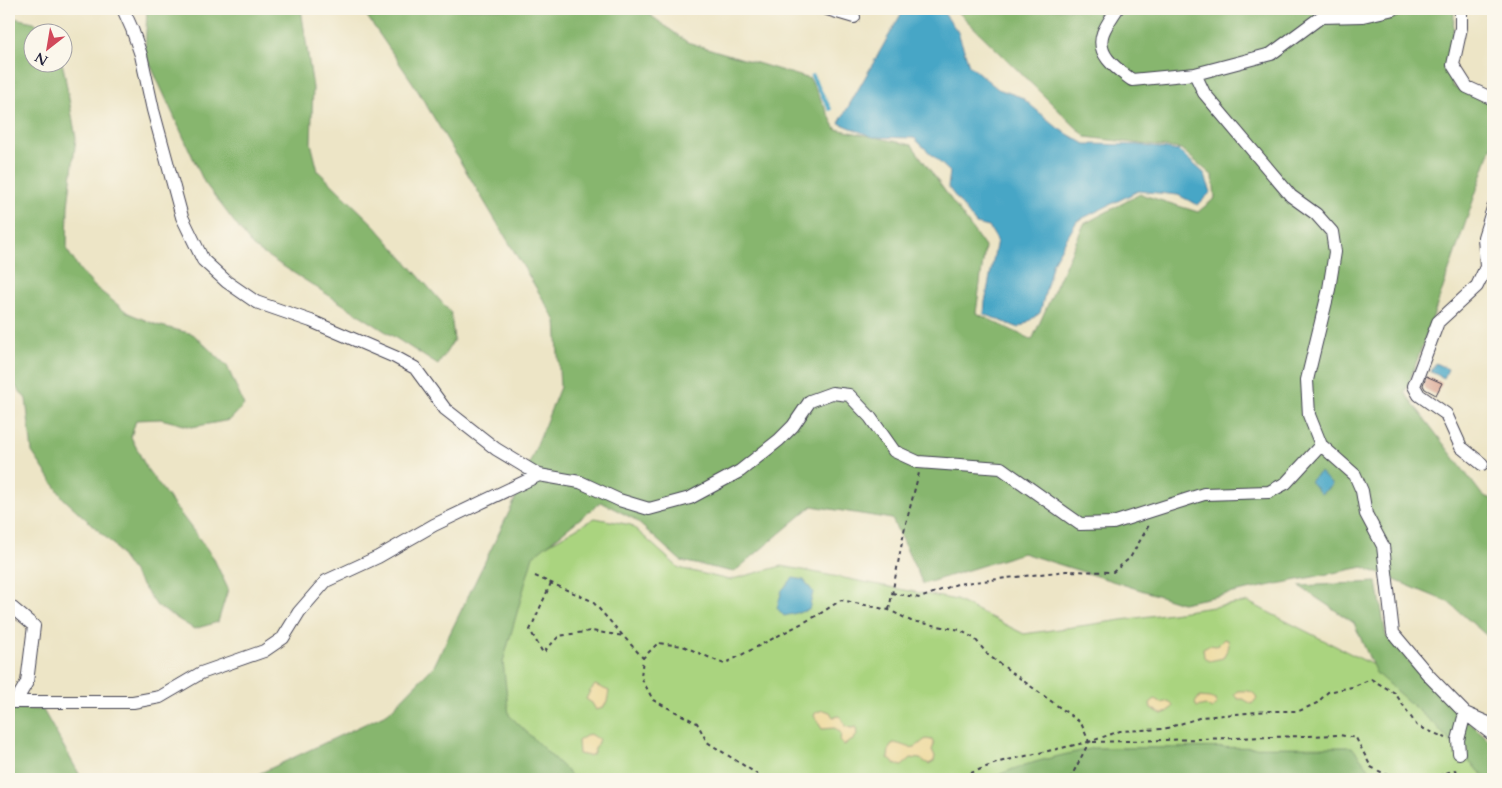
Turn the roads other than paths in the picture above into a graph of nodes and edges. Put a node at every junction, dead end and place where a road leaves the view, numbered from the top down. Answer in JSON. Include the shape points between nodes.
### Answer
{"nodes":[{"id":1,"x":123,"y":9,"type":"edge"},
{"id":2,"x":827,"y":9,"type":"edge"},
{"id":3,"x":1117,"y":9,"type":"edge"},
{"id":4,"x":1394,"y":9,"type":"edge"},
{"id":5,"x":1461,"y":9,"type":"edge"},
{"id":6,"x":854,"y":17,"type":"dead end"},
{"id":7,"x":1195,"y":74,"type":"junction"},
{"id":8,"x":1493,"y":100,"type":"edge"},
{"id":9,"x":1493,"y":208,"type":"edge"},
{"id":10,"x":1321,"y":445,"type":"junction"},
{"id":11,"x":1482,"y":464,"type":"dead end"},
{"id":12,"x":539,"y":475,"type":"junction"},
{"id":13,"x":9,"y":604,"type":"edge"},
{"id":14,"x":12,"y":702,"type":"edge"},
{"id":15,"x":1465,"y":712,"type":"junction"},
{"id":16,"x":1493,"y":725,"type":"edge"},
{"id":17,"x":1493,"y":735,"type":"edge"},
{"id":18,"x":1459,"y":753,"type":"road end"}],
"edges":[{"from":1,"to":12,"type":"street","via":[[141,54],[182,217],[204,260],[227,282],[256,302],[312,321],[416,368],[445,409],[496,449]]},
{"from":2,"to":6,"type":"street"},
{"from":3,"to":7,"type":"street","via":[[1103,34],[1103,51],[1112,66],[1132,80]]},
{"from":4,"to":7,"type":"street","via":[[1363,16],[1321,18],[1271,54]]},
{"from":5,"to":8,"type":"street","via":[[1461,28],[1453,65],[1467,87]]},
{"from":7,"to":10,"type":"street","via":[[1204,93],[1291,196],[1316,214],[1332,232],[1335,252],[1329,289],[1307,380],[1310,415]]},
{"from":9,"to":11,"type":"street","via":[[1484,237],[1486,267],[1476,286],[1438,322],[1414,386],[1419,395],[1446,414],[1461,447]]},
{"from":10,"to":12,"type":"street","via":[[1286,484],[1269,492],[1204,494],[1113,523],[1080,524],[1001,468],[918,462],[894,451],[870,417],[849,395],[832,393],[810,401],[779,440],[740,471],[690,498],[650,509],[619,500],[580,482]]},
{"from":10,"to":15,"type":"street","via":[[1355,475],[1362,491],[1366,514],[1383,546],[1393,633]]},
{"from":12,"to":14,"type":"street","via":[[326,582],[299,612],[284,638],[264,651],[200,673],[160,697],[133,702]]},
{"from":13,"to":14,"type":"street","via":[[34,626],[27,682]]},
{"from":15,"to":16,"type":"street"},
{"from":15,"to":17,"type":"street"},
{"from":15,"to":18,"type":"street","via":[[1458,740]]}]}
